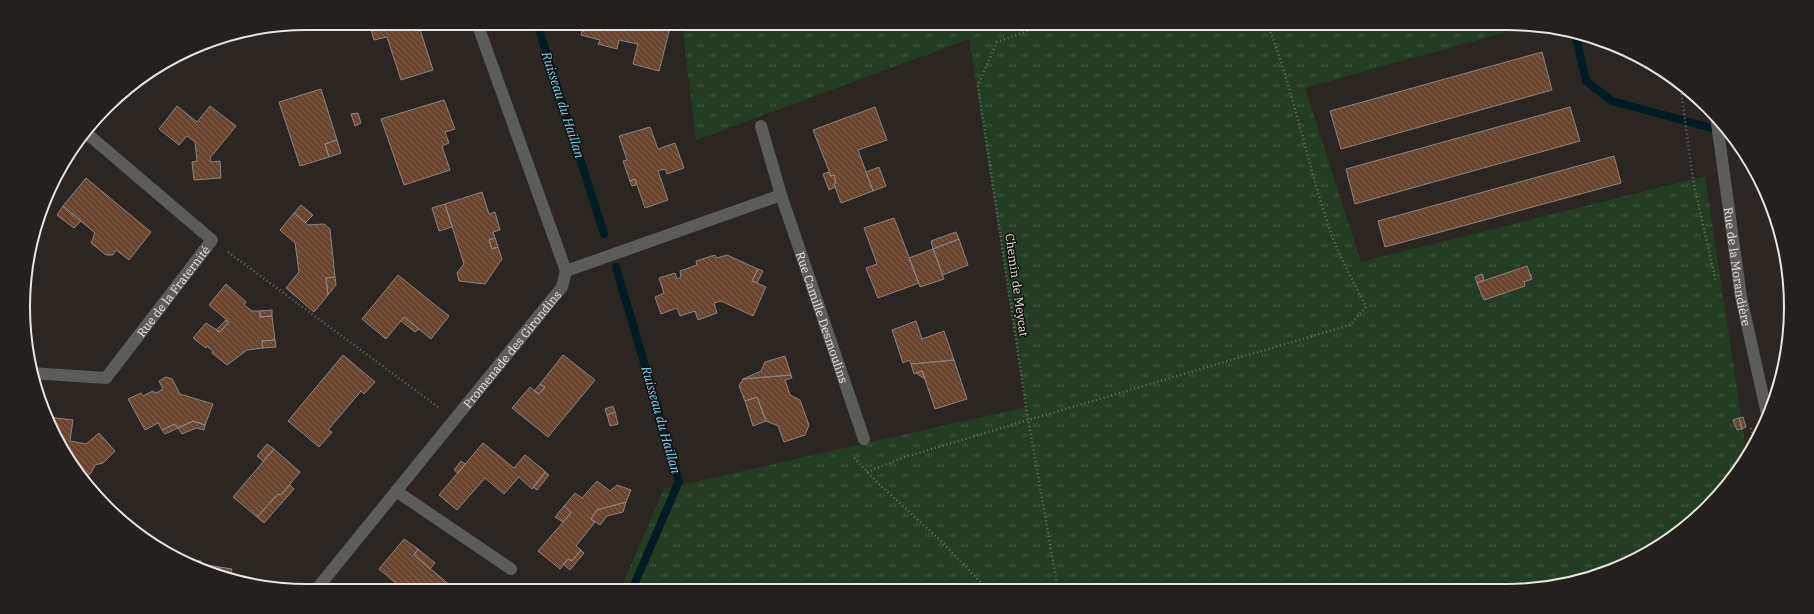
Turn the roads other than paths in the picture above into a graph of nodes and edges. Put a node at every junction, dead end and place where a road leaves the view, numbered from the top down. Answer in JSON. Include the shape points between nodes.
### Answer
{"nodes":[{"id":1,"x":480,"y":30,"type":"edge"},
{"id":2,"x":761,"y":126,"type":"dead end"},
{"id":3,"x":1718,"y":127,"type":"edge"},
{"id":4,"x":89,"y":135,"type":"edge"},
{"id":5,"x":781,"y":194,"type":"junction"},
{"id":6,"x":566,"y":271,"type":"junction"},
{"id":7,"x":38,"y":373,"type":"edge"},
{"id":8,"x":1765,"y":406,"type":"edge"},
{"id":9,"x":864,"y":439,"type":"road end"},
{"id":10,"x":396,"y":492,"type":"junction"},
{"id":11,"x":511,"y":568,"type":"dead end"},
{"id":12,"x":321,"y":584,"type":"edge"}],
"edges":[{"from":1,"to":6,"type":"street"},
{"from":2,"to":5,"type":"street","name":"Rue Camille Desmoulins"},
{"from":3,"to":8,"type":"street","name":"Rue de la Morandière","via":[[1741,297]]},
{"from":4,"to":7,"type":"street","name":"Rue de la Fraternité","via":[[212,240],[106,378]]},
{"from":5,"to":6,"type":"street"},
{"from":5,"to":9,"type":"street","name":"Rue Camille Desmoulins"},
{"from":6,"to":10,"type":"street","name":"Promenade des Girondins","via":[[562,287]]},
{"from":10,"to":11,"type":"street"},
{"from":10,"to":12,"type":"street","name":"Promenade des Girondins"}]}
